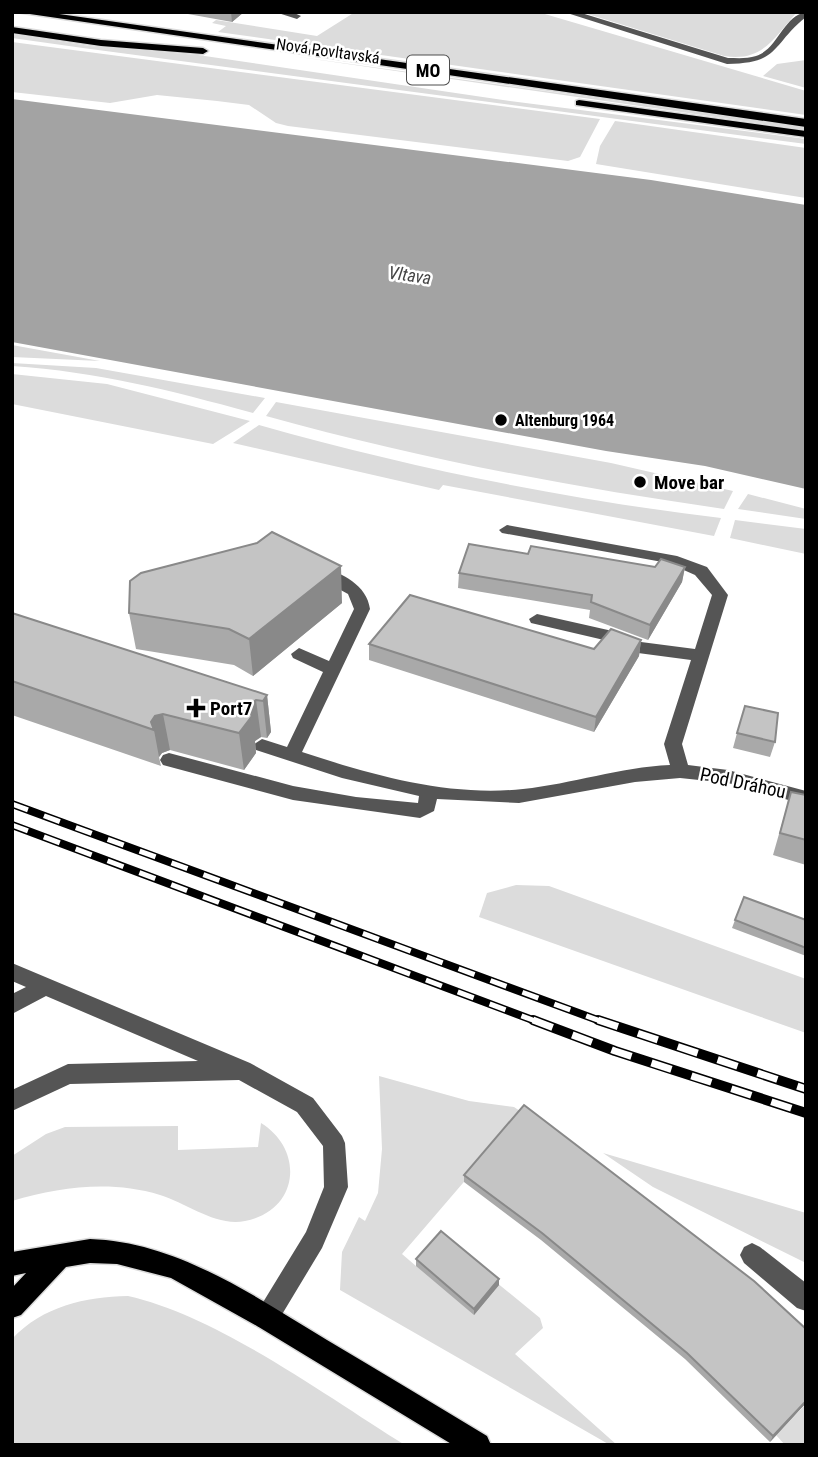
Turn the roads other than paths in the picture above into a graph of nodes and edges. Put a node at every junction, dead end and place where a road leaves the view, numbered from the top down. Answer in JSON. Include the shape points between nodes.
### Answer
{"nodes":[{"id":1,"x":22,"y":12,"type":"edge"},
{"id":2,"x":90,"y":12,"type":"edge"},
{"id":3,"x":279,"y":12,"type":"edge"},
{"id":4,"x":568,"y":12,"type":"edge"},
{"id":5,"x":806,"y":13,"type":"edge"},
{"id":6,"x":297,"y":16,"type":"dead end"},
{"id":7,"x":12,"y":21,"type":"edge"},
{"id":8,"x":12,"y":30,"type":"edge"},
{"id":9,"x":184,"y":35,"type":"junction"},
{"id":10,"x":237,"y":53,"type":"junction"},
{"id":11,"x":579,"y":103,"type":"joint"},
{"id":12,"x":806,"y":123,"type":"edge"},
{"id":13,"x":806,"y":134,"type":"edge"},
{"id":14,"x":507,"y":530,"type":"dead end"},
{"id":15,"x":301,"y":562,"type":"edge"},
{"id":16,"x":537,"y":619,"type":"dead end"},
{"id":17,"x":299,"y":654,"type":"dead end"},
{"id":18,"x":702,"y":656,"type":"junction"},
{"id":19,"x":332,"y":669,"type":"junction"},
{"id":20,"x":262,"y":745,"type":"dead end"},
{"id":21,"x":292,"y":755,"type":"junction"},
{"id":22,"x":169,"y":761,"type":"dead end"},
{"id":23,"x":681,"y":771,"type":"junction"},
{"id":24,"x":428,"y":792,"type":"junction"},
{"id":25,"x":806,"y":798,"type":"edge"},
{"id":26,"x":12,"y":971,"type":"edge"},
{"id":27,"x":46,"y":986,"type":"junction"},
{"id":28,"x":12,"y":1005,"type":"edge"},
{"id":29,"x":242,"y":1070,"type":"junction"},
{"id":30,"x":12,"y":1101,"type":"edge"},
{"id":31,"x":62,"y":1254,"type":"junction"},
{"id":32,"x":752,"y":1255,"type":"dead end"},
{"id":33,"x":12,"y":1264,"type":"edge"},
{"id":34,"x":12,"y":1277,"type":"edge"},
{"id":35,"x":806,"y":1299,"type":"edge"},
{"id":36,"x":12,"y":1306,"type":"edge"},
{"id":37,"x":266,"y":1317,"type":"junction"},
{"id":38,"x":478,"y":1445,"type":"edge"}],
"edges":[{"from":1,"to":9,"type":"highway","name":"Nová Povltavská","number":"MO"},
{"from":2,"to":9,"type":"highway"},
{"from":3,"to":6,"type":"street"},
{"from":4,"to":5,"type":"street","via":[[727,61],[754,62],[768,54]]},
{"from":7,"to":10,"type":"highway","name":"Nová Povltavská","number":"MO"},
{"from":8,"to":10,"type":"highway","via":[[101,43]]},
{"from":9,"to":12,"type":"highway","name":"Nová Povltavská","number":"MO"},
{"from":10,"to":11,"type":"highway","name":"Nová Povltavská","number":"MO"},
{"from":11,"to":13,"type":"main road","name":"Nová Povltavská","number":"MO"},
{"from":14,"to":18,"type":"street","via":[[672,559],[701,571],[720,595]]},
{"from":15,"to":19,"type":"street","via":[[355,590],[362,600],[362,609]]},
{"from":16,"to":18,"type":"street","via":[[608,635],[638,648]]},
{"from":17,"to":19,"type":"street"},
{"from":18,"to":23,"type":"street","via":[[673,744]]},
{"from":19,"to":21,"type":"street"},
{"from":20,"to":21,"type":"street","name":"Pod Dráhou"},
{"from":21,"to":24,"type":"street","name":"Pod Dráhou","via":[[362,779]]},
{"from":22,"to":24,"type":"street","via":[[235,782],[365,807],[420,811],[427,806]]},
{"from":23,"to":24,"type":"street","name":"Pod Dráhou","via":[[548,794],[498,798]]},
{"from":23,"to":25,"type":"street","name":"Pod Dráhou"},
{"from":26,"to":27,"type":"street"},
{"from":27,"to":28,"type":"street"},
{"from":27,"to":29,"type":"street"},
{"from":29,"to":30,"type":"street","via":[[68,1074]]},
{"from":29,"to":37,"type":"street","via":[[305,1105],[334,1143],[335,1186],[314,1240]]},
{"from":31,"to":33,"type":"main road"},
{"from":31,"to":34,"type":"main road"},
{"from":31,"to":36,"type":"main road"},
{"from":31,"to":37,"type":"main road","via":[[117,1252],[148,1258],[175,1267]]},
{"from":32,"to":35,"type":"street"},
{"from":37,"to":38,"type":"main road"}]}
